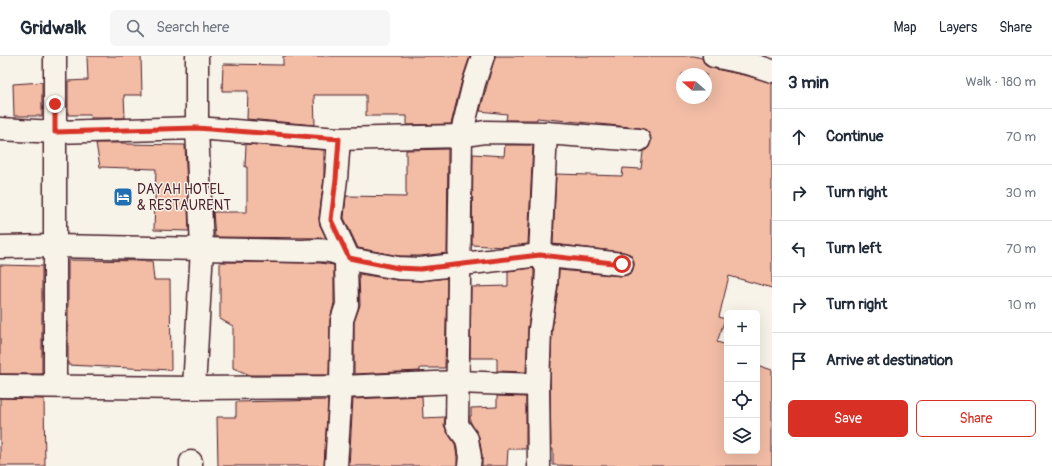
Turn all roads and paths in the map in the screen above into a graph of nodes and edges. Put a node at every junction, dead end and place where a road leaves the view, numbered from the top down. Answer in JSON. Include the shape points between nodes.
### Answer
{"nodes":[{"id":1,"x":55,"y":56,"type":"edge"},
{"id":2,"x":197,"y":56,"type":"edge"},
{"id":3,"x":483,"y":56,"type":"edge"},
{"id":4,"x":714,"y":56,"type":"edge"},
{"id":5,"x":772,"y":72,"type":"edge"},
{"id":6,"x":197,"y":128,"type":"junction"},
{"id":7,"x":0,"y":129,"type":"edge"},
{"id":8,"x":55,"y":132,"type":"junction"},
{"id":9,"x":546,"y":133,"type":"junction"},
{"id":10,"x":461,"y":136,"type":"junction"},
{"id":11,"x":339,"y":139,"type":"junction"},
{"id":12,"x":639,"y":140,"type":"dead end"},
{"id":13,"x":55,"y":246,"type":"junction"},
{"id":14,"x":0,"y":247,"type":"edge"},
{"id":15,"x":202,"y":249,"type":"junction"},
{"id":16,"x":540,"y":255,"type":"junction"},
{"id":17,"x":349,"y":258,"type":"junction"},
{"id":18,"x":460,"y":264,"type":"junction"},
{"id":19,"x":622,"y":264,"type":"dead end"},
{"id":20,"x":458,"y":382,"type":"junction"},
{"id":21,"x":538,"y":385,"type":"junction"},
{"id":22,"x":0,"y":386,"type":"edge"},
{"id":23,"x":56,"y":386,"type":"junction"},
{"id":24,"x":341,"y":387,"type":"junction"},
{"id":25,"x":194,"y":388,"type":"junction"},
{"id":26,"x":336,"y":466,"type":"edge"},
{"id":27,"x":469,"y":466,"type":"edge"},
{"id":28,"x":539,"y":466,"type":"edge"}],
"edges":[{"from":1,"to":8,"type":"street"},
{"from":2,"to":6,"type":"street"},
{"from":3,"to":10,"type":"street"},
{"from":4,"to":5,"type":"street","via":[[751,64]]},
{"from":6,"to":8,"type":"street"},
{"from":6,"to":11,"type":"street"},
{"from":6,"to":15,"type":"street"},
{"from":7,"to":8,"type":"street"},
{"from":8,"to":13,"type":"street"},
{"from":9,"to":10,"type":"street","via":[[485,132]]},
{"from":9,"to":12,"type":"street"},
{"from":9,"to":16,"type":"street"},
{"from":10,"to":11,"type":"street"},
{"from":10,"to":18,"type":"street"},
{"from":11,"to":17,"type":"street","via":[[331,220]]},
{"from":13,"to":14,"type":"street"},
{"from":13,"to":15,"type":"street"},
{"from":13,"to":23,"type":"street"},
{"from":15,"to":17,"type":"street","via":[[330,250]]},
{"from":15,"to":25,"type":"street"},
{"from":16,"to":18,"type":"street"},
{"from":16,"to":19,"type":"street"},
{"from":16,"to":21,"type":"street","via":[[547,268],[540,329]]},
{"from":17,"to":18,"type":"street","via":[[398,268],[420,269]]},
{"from":17,"to":24,"type":"street","via":[[346,264],[346,305],[342,320]]},
{"from":18,"to":20,"type":"street"},
{"from":20,"to":21,"type":"street"},
{"from":20,"to":24,"type":"street"},
{"from":20,"to":27,"type":"street","via":[[457,425],[467,439]]},
{"from":21,"to":28,"type":"street"},
{"from":22,"to":23,"type":"street"},
{"from":23,"to":25,"type":"street"},
{"from":24,"to":25,"type":"street"},
{"from":24,"to":26,"type":"street"}]}
